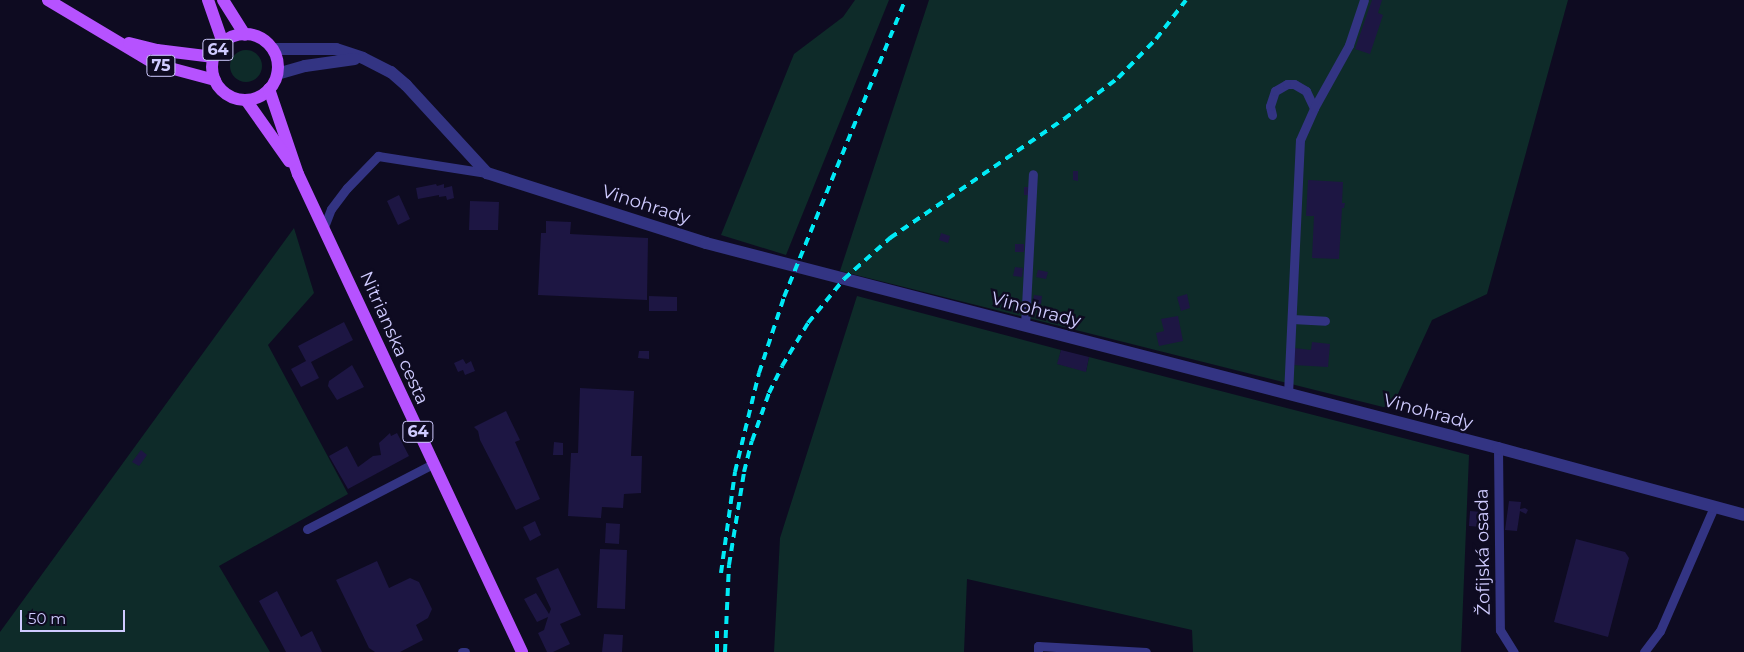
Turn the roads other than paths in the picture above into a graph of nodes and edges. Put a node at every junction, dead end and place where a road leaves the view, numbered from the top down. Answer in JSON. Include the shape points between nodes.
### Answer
{"nodes":[{"id":1,"x":48,"y":0,"type":"edge"},
{"id":2,"x":208,"y":0,"type":"edge"},
{"id":3,"x":223,"y":0,"type":"edge"},
{"id":4,"x":1364,"y":0,"type":"edge"},
{"id":5,"x":245,"y":35,"type":"junction"},
{"id":6,"x":112,"y":39,"type":"junction"},
{"id":7,"x":224,"y":43,"type":"junction"},
{"id":8,"x":272,"y":49,"type":"junction"},
{"id":9,"x":214,"y":57,"type":"junction"},
{"id":10,"x":363,"y":58,"type":"junction"},
{"id":11,"x":277,"y":74,"type":"junction"},
{"id":12,"x":215,"y":80,"type":"junction"},
{"id":13,"x":269,"y":89,"type":"junction"},
{"id":14,"x":246,"y":100,"type":"junction"},
{"id":15,"x":1314,"y":108,"type":"junction"},
{"id":16,"x":1272,"y":115,"type":"dead end"},
{"id":17,"x":487,"y":173,"type":"junction"},
{"id":18,"x":298,"y":174,"type":"junction"},
{"id":19,"x":1033,"y":174,"type":"dead end"},
{"id":20,"x":324,"y":227,"type":"junction"},
{"id":21,"x":1292,"y":319,"type":"junction"},
{"id":22,"x":1326,"y":321,"type":"dead end"},
{"id":23,"x":1025,"y":325,"type":"junction"},
{"id":24,"x":1288,"y":394,"type":"junction"},
{"id":25,"x":1498,"y":448,"type":"junction"},
{"id":26,"x":433,"y":464,"type":"junction"},
{"id":27,"x":1714,"y":507,"type":"junction"},
{"id":28,"x":1744,"y":515,"type":"edge"},
{"id":29,"x":307,"y":529,"type":"dead end"},
{"id":30,"x":522,"y":652,"type":"edge"},
{"id":31,"x":1038,"y":652,"type":"edge"},
{"id":32,"x":1146,"y":652,"type":"edge"},
{"id":33,"x":1514,"y":652,"type":"edge"},
{"id":34,"x":1644,"y":652,"type":"edge"}],
"edges":[{"from":1,"to":6,"type":"main road","number":"75"},
{"from":2,"to":7,"type":"main road","number":"64"},
{"from":3,"to":5,"type":"main road","number":"64"},
{"from":4,"to":15,"type":"lane","via":[[1349,46]]},
{"from":5,"to":7,"type":"main road","number":"64"},
{"from":5,"to":8,"type":"main road","number":"64","via":[[261,38]]},
{"from":6,"to":9,"type":"main road","number":"75","via":[[157,50]]},
{"from":6,"to":12,"type":"main road","number":"75","via":[[156,64]]},
{"from":7,"to":9,"type":"main road","number":"64"},
{"from":8,"to":10,"type":"street","name":"Vinohrady","via":[[336,50]]},
{"from":8,"to":11,"type":"main road","via":[[278,64]]},
{"from":9,"to":12,"type":"main road","number":"64"},
{"from":10,"to":11,"type":"street","via":[[337,60]]},
{"from":10,"to":17,"type":"street","name":"Vinohrady","via":[[391,72],[406,85]]},
{"from":11,"to":13,"type":"main road"},
{"from":12,"to":14,"type":"main road","number":"64","via":[[225,93]]},
{"from":13,"to":14,"type":"main road","via":[[261,96]]},
{"from":13,"to":18,"type":"main road","name":"Nitrianska cesta","number":"64"},
{"from":14,"to":18,"type":"main road","name":"Nitrianska cesta","number":"64"},
{"from":15,"to":16,"type":"lane","via":[[1306,91],[1287,84],[1275,91],[1271,99]]},
{"from":15,"to":21,"type":"lane","via":[[1300,140]]},
{"from":17,"to":20,"type":"lane","via":[[378,156],[331,208]]},
{"from":17,"to":23,"type":"street","name":"Vinohrady","via":[[706,243]]},
{"from":18,"to":20,"type":"main road","name":"Nitrianska cesta","number":"64"},
{"from":19,"to":23,"type":"lane"},
{"from":20,"to":26,"type":"main road","name":"Nitrianska cesta","number":"64"},
{"from":21,"to":22,"type":"lane"},
{"from":21,"to":24,"type":"lane"},
{"from":23,"to":24,"type":"street","name":"Vinohrady"},
{"from":24,"to":25,"type":"street","name":"Vinohrady"},
{"from":25,"to":27,"type":"street","name":"Vinohrady"},
{"from":25,"to":33,"type":"lane","name":"Žofijská osada","via":[[1500,630]]},
{"from":26,"to":29,"type":"lane"},
{"from":26,"to":30,"type":"main road","name":"Nitrianska cesta","number":"64"},
{"from":27,"to":28,"type":"street","name":"Vinohrady"},
{"from":27,"to":34,"type":"lane","via":[[1660,630]]},
{"from":31,"to":32,"type":"lane","via":[[1038,646]]}]}
